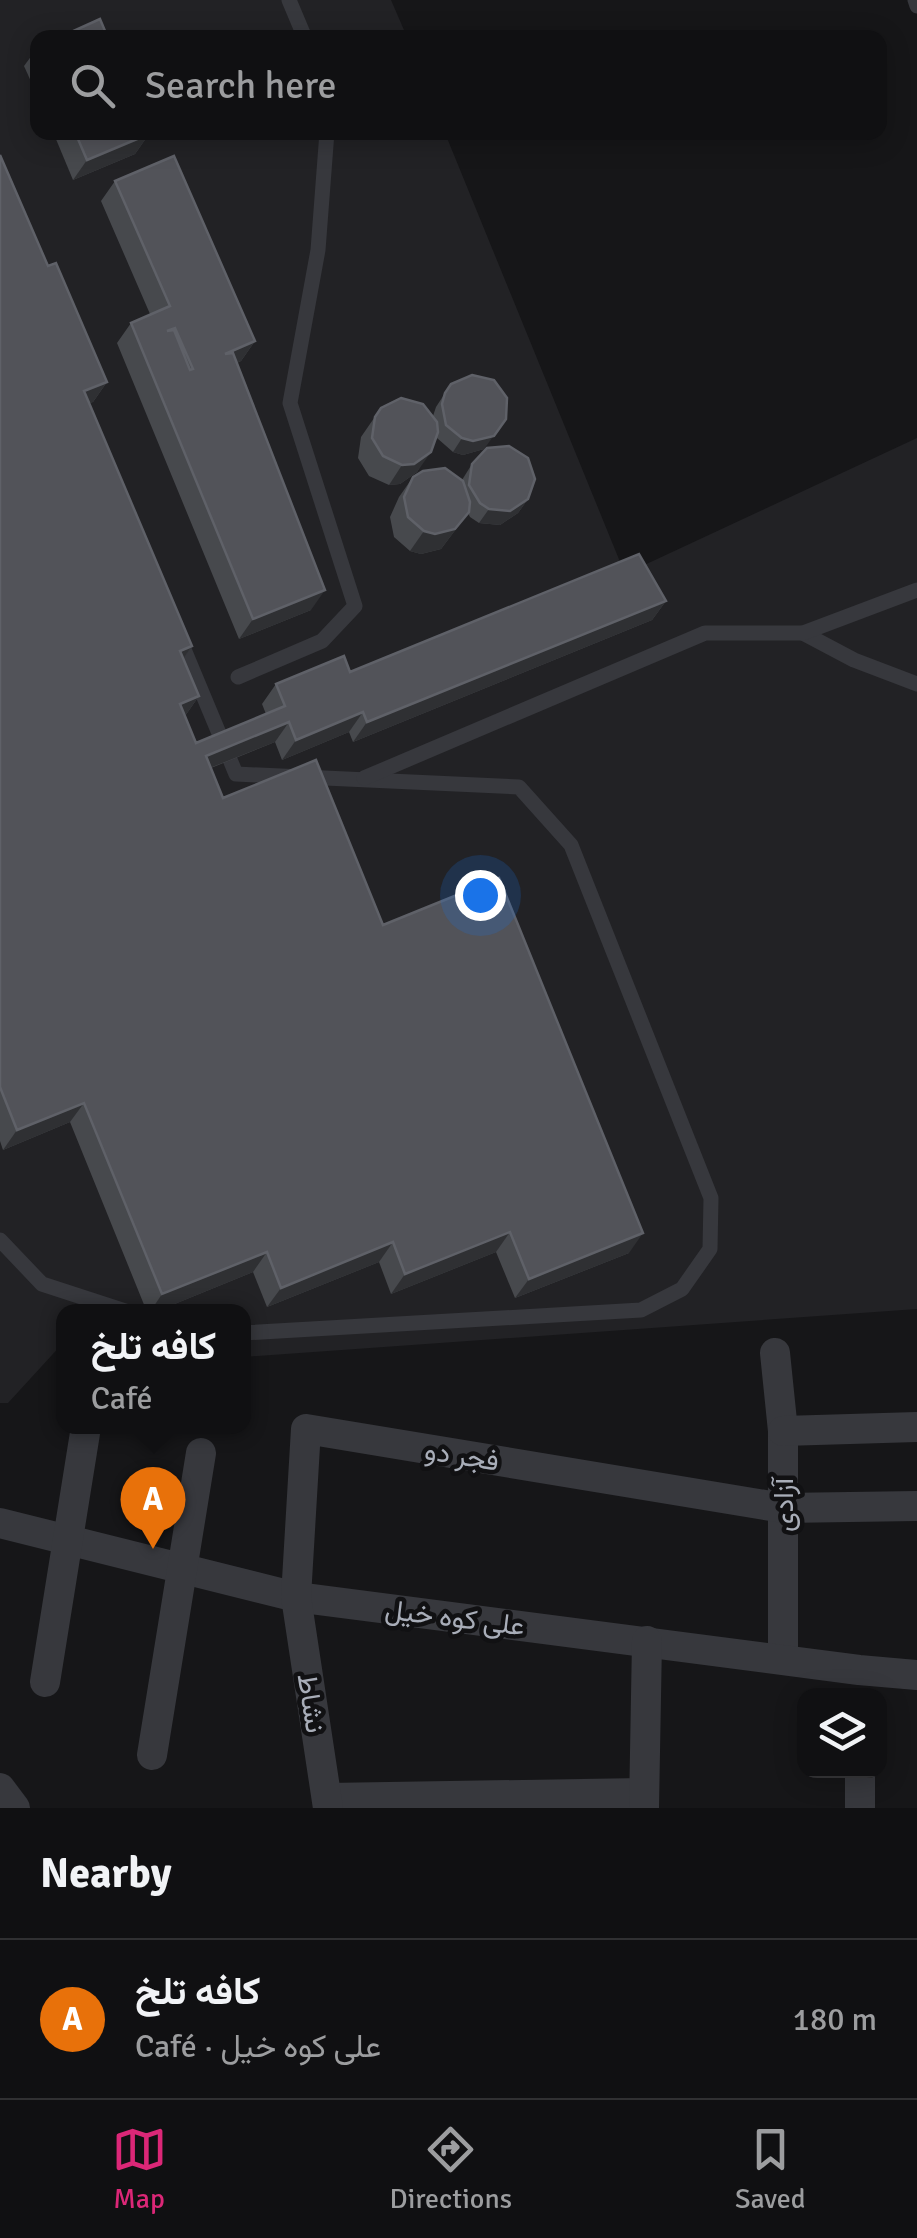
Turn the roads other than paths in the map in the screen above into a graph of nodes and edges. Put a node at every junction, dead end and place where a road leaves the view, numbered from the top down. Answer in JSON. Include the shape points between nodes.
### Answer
{"nodes":[{"id":1,"x":289,"y":0,"type":"edge"},
{"id":2,"x":302,"y":30,"type":"edge"},
{"id":3,"x":325,"y":140,"type":"edge"},
{"id":4,"x":917,"y":590,"type":"edge"},
{"id":5,"x":170,"y":615,"type":"edge"},
{"id":6,"x":803,"y":633,"type":"junction"},
{"id":7,"x":238,"y":677,"type":"dead end"},
{"id":8,"x":917,"y":684,"type":"edge"},
{"id":9,"x":360,"y":780,"type":"junction"},
{"id":10,"x":0,"y":1240,"type":"edge"},
{"id":11,"x":103,"y":1304,"type":"edge"},
{"id":12,"x":251,"y":1333,"type":"edge"},
{"id":13,"x":775,"y":1353,"type":"dead end"},
{"id":14,"x":917,"y":1427,"type":"edge"},
{"id":15,"x":783,"y":1431,"type":"junction"},
{"id":16,"x":86,"y":1434,"type":"edge"},
{"id":17,"x":201,"y":1453,"type":"dead end"},
{"id":18,"x":917,"y":1506,"type":"edge"},
{"id":19,"x":784,"y":1508,"type":"junction"},
{"id":20,"x":0,"y":1523,"type":"edge"},
{"id":21,"x":68,"y":1542,"type":"junction"},
{"id":22,"x":183,"y":1567,"type":"junction"},
{"id":23,"x":296,"y":1597,"type":"junction"},
{"id":24,"x":648,"y":1641,"type":"junction"},
{"id":25,"x":783,"y":1658,"type":"junction"},
{"id":26,"x":917,"y":1675,"type":"edge"},
{"id":27,"x":46,"y":1682,"type":"dead end"},
{"id":28,"x":859,"y":1683,"type":"edge"},
{"id":29,"x":152,"y":1755,"type":"dead end"},
{"id":30,"x":860,"y":1778,"type":"edge"},
{"id":31,"x":0,"y":1788,"type":"edge"},
{"id":32,"x":644,"y":1801,"type":"edge"},
{"id":33,"x":455,"y":1802,"type":"edge"},
{"id":34,"x":328,"y":1803,"type":"edge"},
{"id":35,"x":15,"y":1808,"type":"edge"},
{"id":36,"x":860,"y":1808,"type":"edge"}],
"edges":[{"from":1,"to":2,"type":"lane"},
{"from":3,"to":7,"type":"lane","via":[[318,250],[290,402],[355,606],[322,641]]},
{"from":4,"to":6,"type":"lane"},
{"from":5,"to":9,"type":"lane","via":[[236,774]]},
{"from":6,"to":8,"type":"lane"},
{"from":6,"to":9,"type":"lane","via":[[705,633]]},
{"from":9,"to":12,"type":"lane","via":[[519,787],[571,846],[711,1198],[710,1250],[682,1289],[641,1310]]},
{"from":10,"to":11,"type":"lane","via":[[42,1284]]},
{"from":13,"to":15,"type":"street","name":"آزادی"},
{"from":14,"to":15,"type":"street"},
{"from":15,"to":19,"type":"street","name":"آزادی"},
{"from":16,"to":21,"type":"street"},
{"from":17,"to":22,"type":"street"},
{"from":18,"to":19,"type":"street"},
{"from":19,"to":23,"type":"street","name":"فجر دو","via":[[306,1429]]},
{"from":19,"to":25,"type":"street","name":"آزادی"},
{"from":20,"to":21,"type":"street","name":"علی کوه خیل"},
{"from":21,"to":22,"type":"street","name":"علی کوه خیل"},
{"from":21,"to":27,"type":"street"},
{"from":22,"to":23,"type":"street","name":"علی کوه خیل"},
{"from":22,"to":29,"type":"street"},
{"from":23,"to":24,"type":"street","name":"علی کوه خیل"},
{"from":23,"to":34,"type":"street","name":"نشاط"},
{"from":24,"to":25,"type":"street","name":"علی کوه خیل"},
{"from":24,"to":32,"type":"street"},
{"from":25,"to":28,"type":"street","name":"علی کوه خیل"},
{"from":26,"to":28,"type":"street","name":"علی کوه خیل"},
{"from":30,"to":36,"type":"street"},
{"from":31,"to":35,"type":"street"},
{"from":32,"to":33,"type":"street"},
{"from":33,"to":34,"type":"street"}]}
